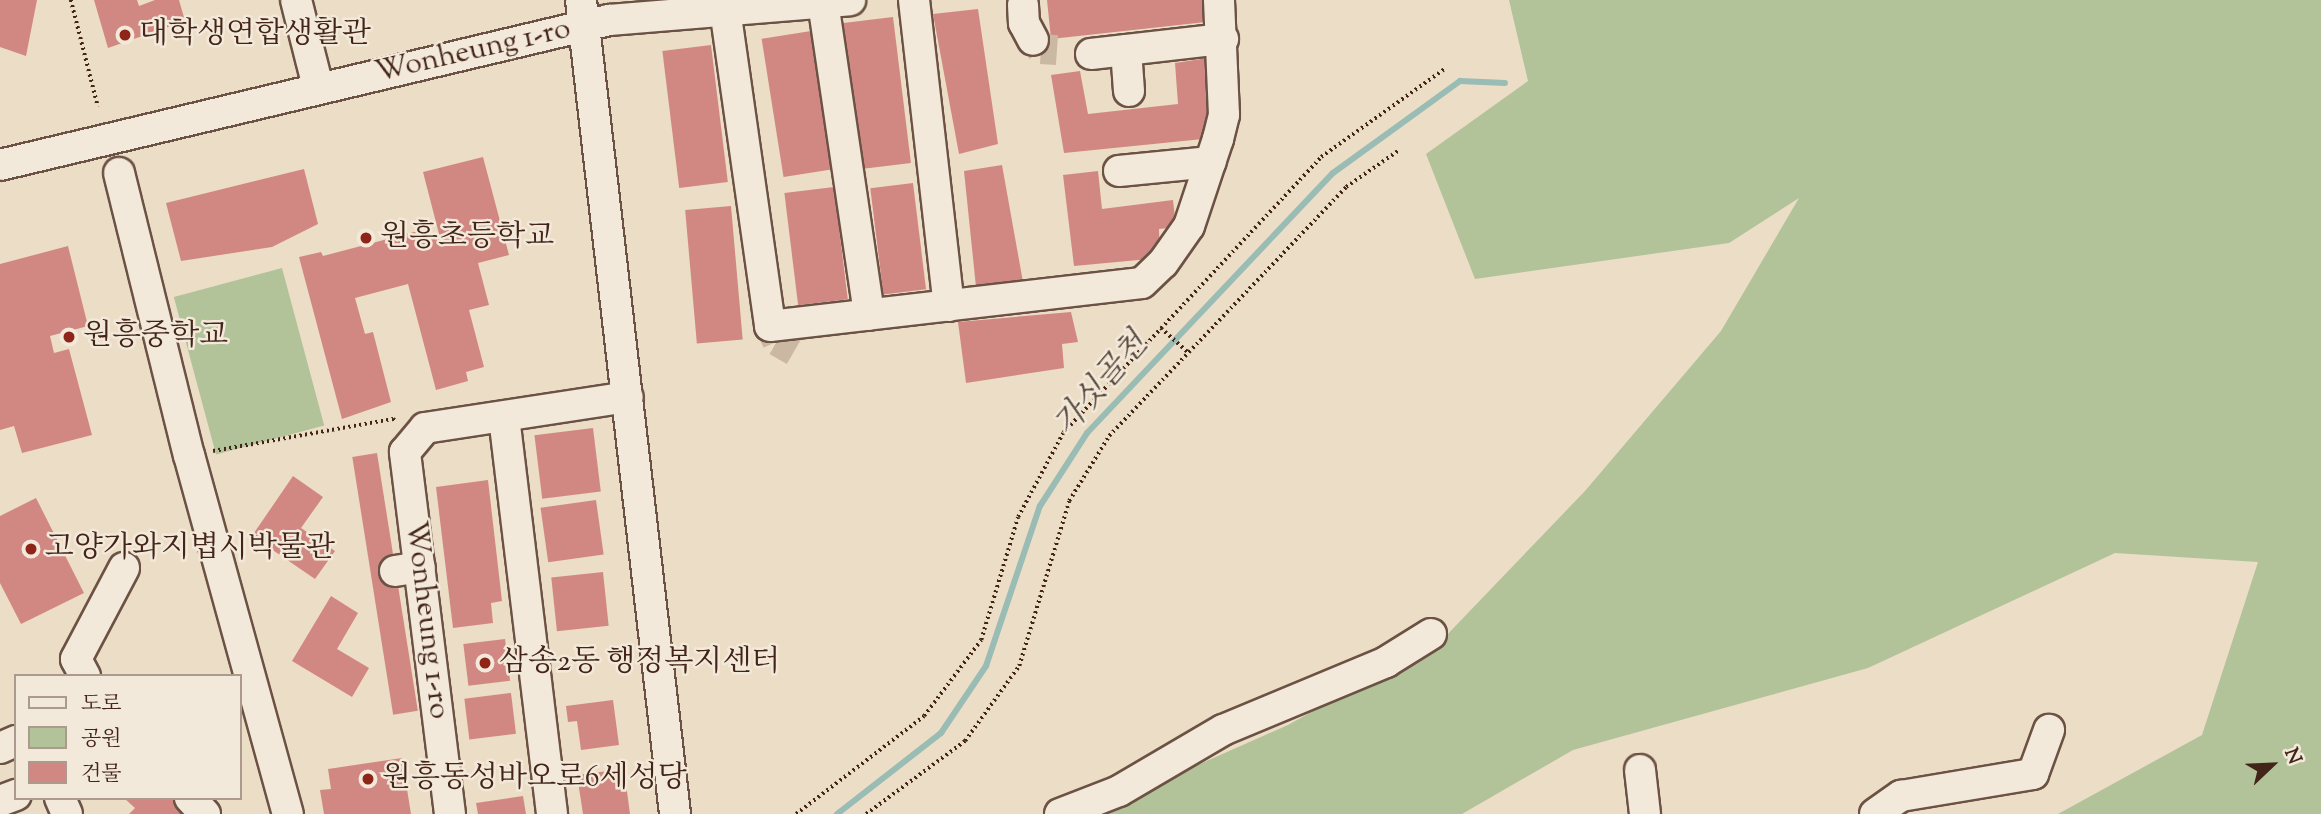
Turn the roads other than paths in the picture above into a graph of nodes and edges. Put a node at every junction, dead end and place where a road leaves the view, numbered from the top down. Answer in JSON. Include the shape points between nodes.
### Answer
{"nodes":[{"id":1,"x":296,"y":0,"type":"edge"},
{"id":2,"x":914,"y":0,"type":"edge"},
{"id":3,"x":1219,"y":0,"type":"edge"},
{"id":4,"x":836,"y":1,"type":"edge"},
{"id":5,"x":1021,"y":2,"type":"edge"},
{"id":6,"x":726,"y":9,"type":"junction"},
{"id":7,"x":583,"y":13,"type":"edge"},
{"id":8,"x":1223,"y":39,"type":"junction"},
{"id":9,"x":1032,"y":40,"type":"dead end"},
{"id":10,"x":1126,"y":50,"type":"junction"},
{"id":11,"x":1091,"y":54,"type":"tunnel mouth"},
{"id":12,"x":318,"y":87,"type":"junction"},
{"id":13,"x":1129,"y":91,"type":"dead end"},
{"id":14,"x":1211,"y":162,"type":"junction"},
{"id":15,"x":0,"y":166,"type":"edge"},
{"id":16,"x":1119,"y":171,"type":"dead end"},
{"id":17,"x":119,"y":173,"type":"dead end"},
{"id":18,"x":949,"y":306,"type":"junction"},
{"id":19,"x":869,"y":315,"type":"junction"},
{"id":20,"x":628,"y":397,"type":"junction"},
{"id":21,"x":504,"y":417,"type":"junction"},
{"id":22,"x":124,"y":568,"type":"dead end"},
{"id":23,"x":1431,"y":634,"type":"dead end"},
{"id":24,"x":84,"y":674,"type":"edge"},
{"id":25,"x":2049,"y":730,"type":"dead end"},
{"id":26,"x":1640,"y":770,"type":"dead end"},
{"id":27,"x":192,"y":800,"type":"edge"},
{"id":28,"x":205,"y":814,"type":"edge"},
{"id":29,"x":288,"y":814,"type":"edge"},
{"id":30,"x":450,"y":814,"type":"edge"},
{"id":31,"x":552,"y":814,"type":"edge"},
{"id":32,"x":675,"y":814,"type":"edge"},
{"id":33,"x":1060,"y":814,"type":"edge"},
{"id":34,"x":1646,"y":814,"type":"edge"},
{"id":35,"x":1875,"y":814,"type":"edge"}],
"edges":[{"from":1,"to":12,"type":"street"},
{"from":2,"to":18,"type":"street"},
{"from":3,"to":8,"type":"street"},
{"from":4,"to":6,"type":"street"},
{"from":4,"to":19,"type":"street"},
{"from":5,"to":9,"type":"street"},
{"from":6,"to":7,"type":"street"},
{"from":6,"to":19,"type":"street","via":[[770,326]]},
{"from":7,"to":12,"type":"street","name":"Wonheung 1-ro"},
{"from":7,"to":20,"type":"street","name":"Wonheung 1-ro"},
{"from":8,"to":10,"type":"street"},
{"from":8,"to":14,"type":"street","via":[[1224,115]]},
{"from":10,"to":11,"type":"street"},
{"from":10,"to":13,"type":"street"},
{"from":12,"to":15,"type":"street","name":"Wonheung 1-ro"},
{"from":14,"to":16,"type":"street"},
{"from":14,"to":18,"type":"street","via":[[1189,226],[1142,283]]},
{"from":17,"to":29,"type":"street"},
{"from":18,"to":19,"type":"street"},
{"from":20,"to":21,"type":"street","name":"Wonheung 1-ro"},
{"from":20,"to":32,"type":"street","name":"Wonheung 1-ro"},
{"from":21,"to":30,"type":"street","name":"Wonheung 1-ro","via":[[425,428],[405,452],[407,569]]},
{"from":21,"to":31,"type":"street"},
{"from":22,"to":24,"type":"street","via":[[76,659]]},
{"from":23,"to":33,"type":"street","via":[[1386,662],[1223,730],[1119,791]]},
{"from":25,"to":35,"type":"street","via":[[2033,774],[1901,796]]},
{"from":26,"to":34,"type":"street"},
{"from":27,"to":28,"type":"street"}]}
